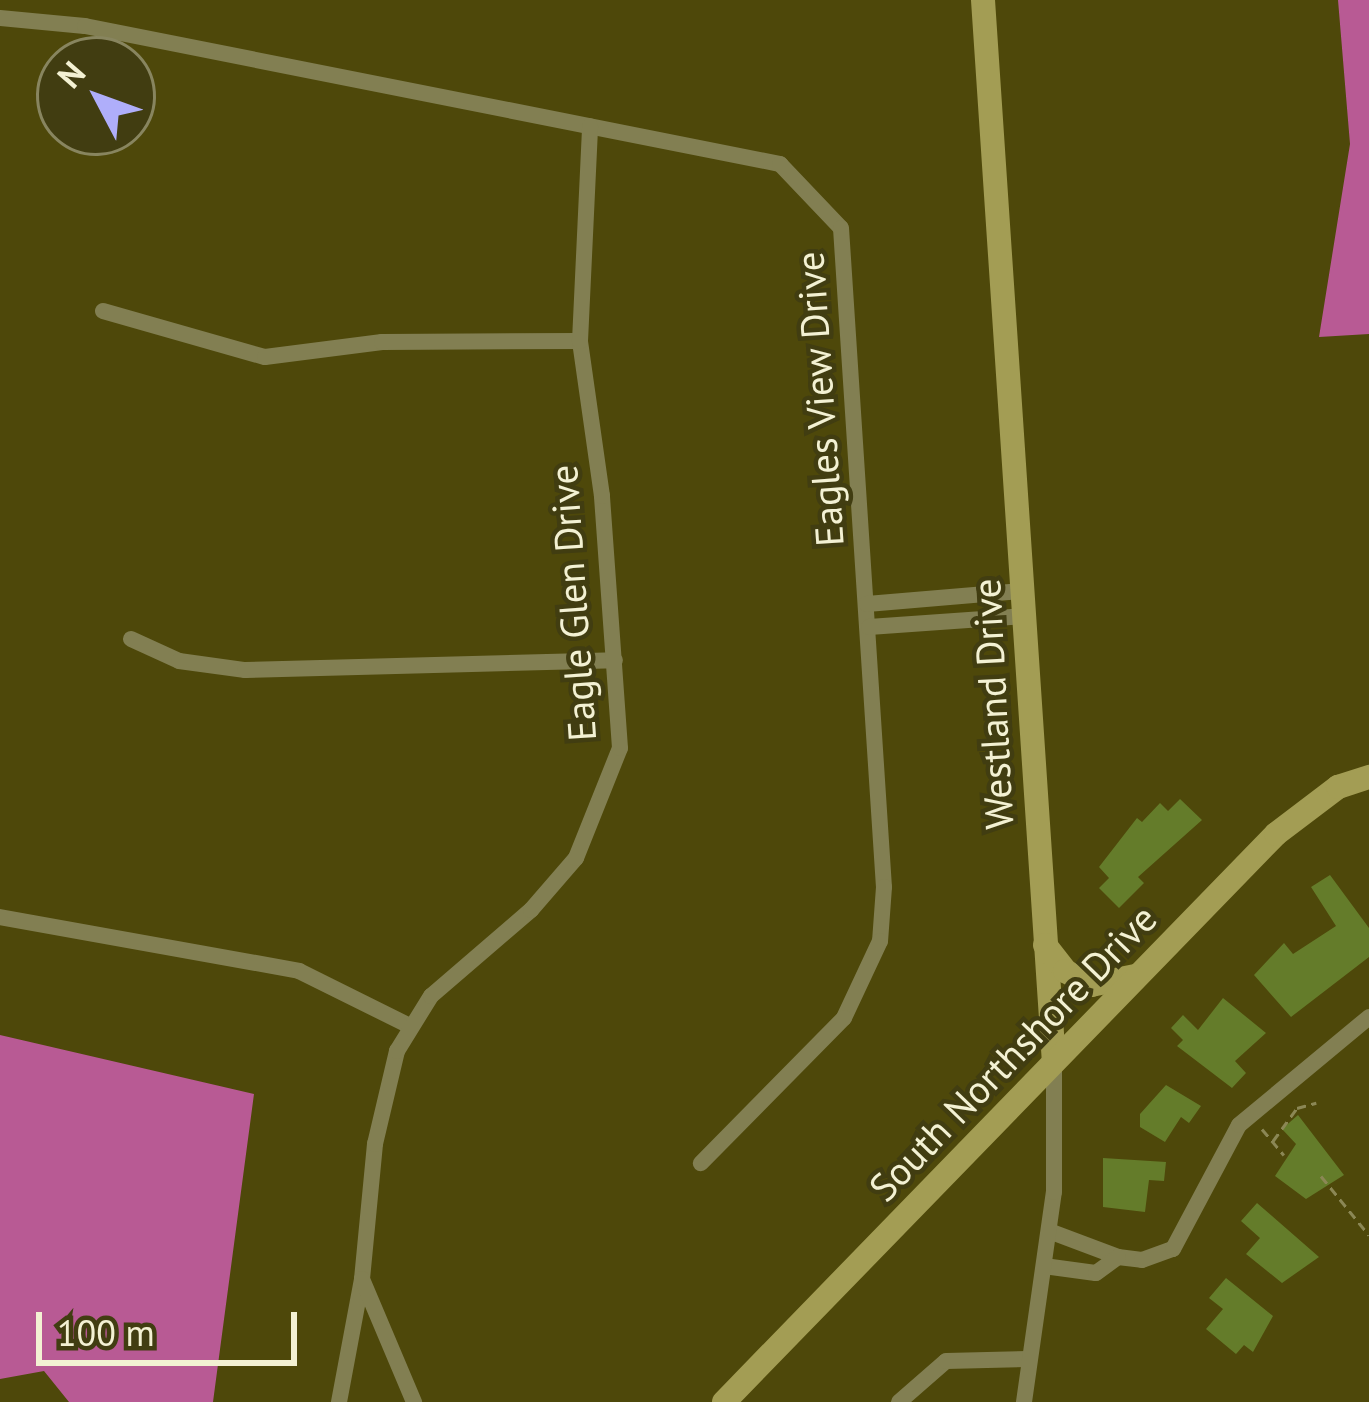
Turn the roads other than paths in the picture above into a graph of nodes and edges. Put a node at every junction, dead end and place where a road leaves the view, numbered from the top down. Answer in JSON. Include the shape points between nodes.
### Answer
{"nodes":[{"id":1,"x":982,"y":0,"type":"edge"},
{"id":2,"x":0,"y":18,"type":"edge"},
{"id":3,"x":590,"y":126,"type":"junction"},
{"id":4,"x":103,"y":311,"type":"dead end"},
{"id":5,"x":580,"y":341,"type":"junction"},
{"id":6,"x":867,"y":604,"type":"junction"},
{"id":7,"x":1024,"y":604,"type":"junction"},
{"id":8,"x":869,"y":627,"type":"junction"},
{"id":9,"x":131,"y":639,"type":"dead end"},
{"id":10,"x":614,"y":660,"type":"junction"},
{"id":11,"x":1369,"y":777,"type":"edge"},
{"id":12,"x":0,"y":917,"type":"edge"},
{"id":13,"x":1045,"y":945,"type":"junction"},
{"id":14,"x":1143,"y":972,"type":"junction"},
{"id":15,"x":1369,"y":1016,"type":"edge"},
{"id":16,"x":410,"y":1026,"type":"junction"},
{"id":17,"x":1054,"y":1062,"type":"junction"},
{"id":18,"x":701,"y":1163,"type":"dead end"},
{"id":19,"x":1049,"y":1232,"type":"junction"},
{"id":20,"x":1118,"y":1258,"type":"junction"},
{"id":21,"x":1044,"y":1266,"type":"junction"},
{"id":22,"x":362,"y":1279,"type":"junction"},
{"id":23,"x":1029,"y":1358,"type":"junction"},
{"id":24,"x":901,"y":1401,"type":"edge"},
{"id":25,"x":339,"y":1402,"type":"edge"},
{"id":26,"x":414,"y":1402,"type":"edge"},
{"id":27,"x":724,"y":1402,"type":"edge"},
{"id":28,"x":1024,"y":1402,"type":"edge"}],
"edges":[{"from":1,"to":7,"type":"main road","name":"Westland Drive"},
{"from":2,"to":3,"type":"street","name":"Eagles View Drive","via":[[85,26]]},
{"from":3,"to":5,"type":"street","name":"Eagle Glen Drive"},
{"from":3,"to":6,"type":"street","name":"Eagles View Drive","via":[[780,164],[842,228]]},
{"from":4,"to":5,"type":"street","via":[[265,357],[382,342]]},
{"from":5,"to":10,"type":"street","name":"Eagle Glen Drive"},
{"from":6,"to":7,"type":"street"},
{"from":6,"to":8,"type":"street","name":"Eagles View Drive"},
{"from":7,"to":8,"type":"street"},
{"from":7,"to":13,"type":"main road","name":"Westland Drive"},
{"from":8,"to":18,"type":"street","name":"Eagles View Drive","via":[[880,941],[844,1018]]},
{"from":9,"to":10,"type":"street","via":[[179,661],[245,670]]},
{"from":10,"to":16,"type":"street","name":"Eagle Glen Drive","via":[[620,748],[576,859],[531,910],[442,984]]},
{"from":11,"to":14,"type":"main road","name":"South Northshore Drive","via":[[1338,787],[1276,834]]},
{"from":12,"to":16,"type":"street","via":[[298,971]]},
{"from":13,"to":14,"type":"main road","via":[[1064,971],[1091,986]]},
{"from":13,"to":17,"type":"main road","name":"Westland Drive"},
{"from":14,"to":17,"type":"main road","name":"South Northshore Drive"},
{"from":15,"to":20,"type":"street","via":[[1250,1114],[1219,1154],[1198,1214],[1173,1249]]},
{"from":16,"to":22,"type":"street","name":"Eagle Glen Drive","via":[[375,1144]]},
{"from":17,"to":19,"type":"street","name":"Westland Drive"},
{"from":17,"to":27,"type":"main road","name":"South Northshore Drive"},
{"from":19,"to":20,"type":"street"},
{"from":19,"to":21,"type":"street","name":"Westland Drive"},
{"from":20,"to":21,"type":"street","via":[[1096,1273]]},
{"from":21,"to":23,"type":"street","name":"Westland Drive"},
{"from":22,"to":25,"type":"street","name":"Eagle Glen Drive"},
{"from":22,"to":26,"type":"street","name":"Eagle Glen Drive"},
{"from":23,"to":24,"type":"street","via":[[946,1361]]},
{"from":23,"to":28,"type":"street","name":"Westland Drive"}]}
